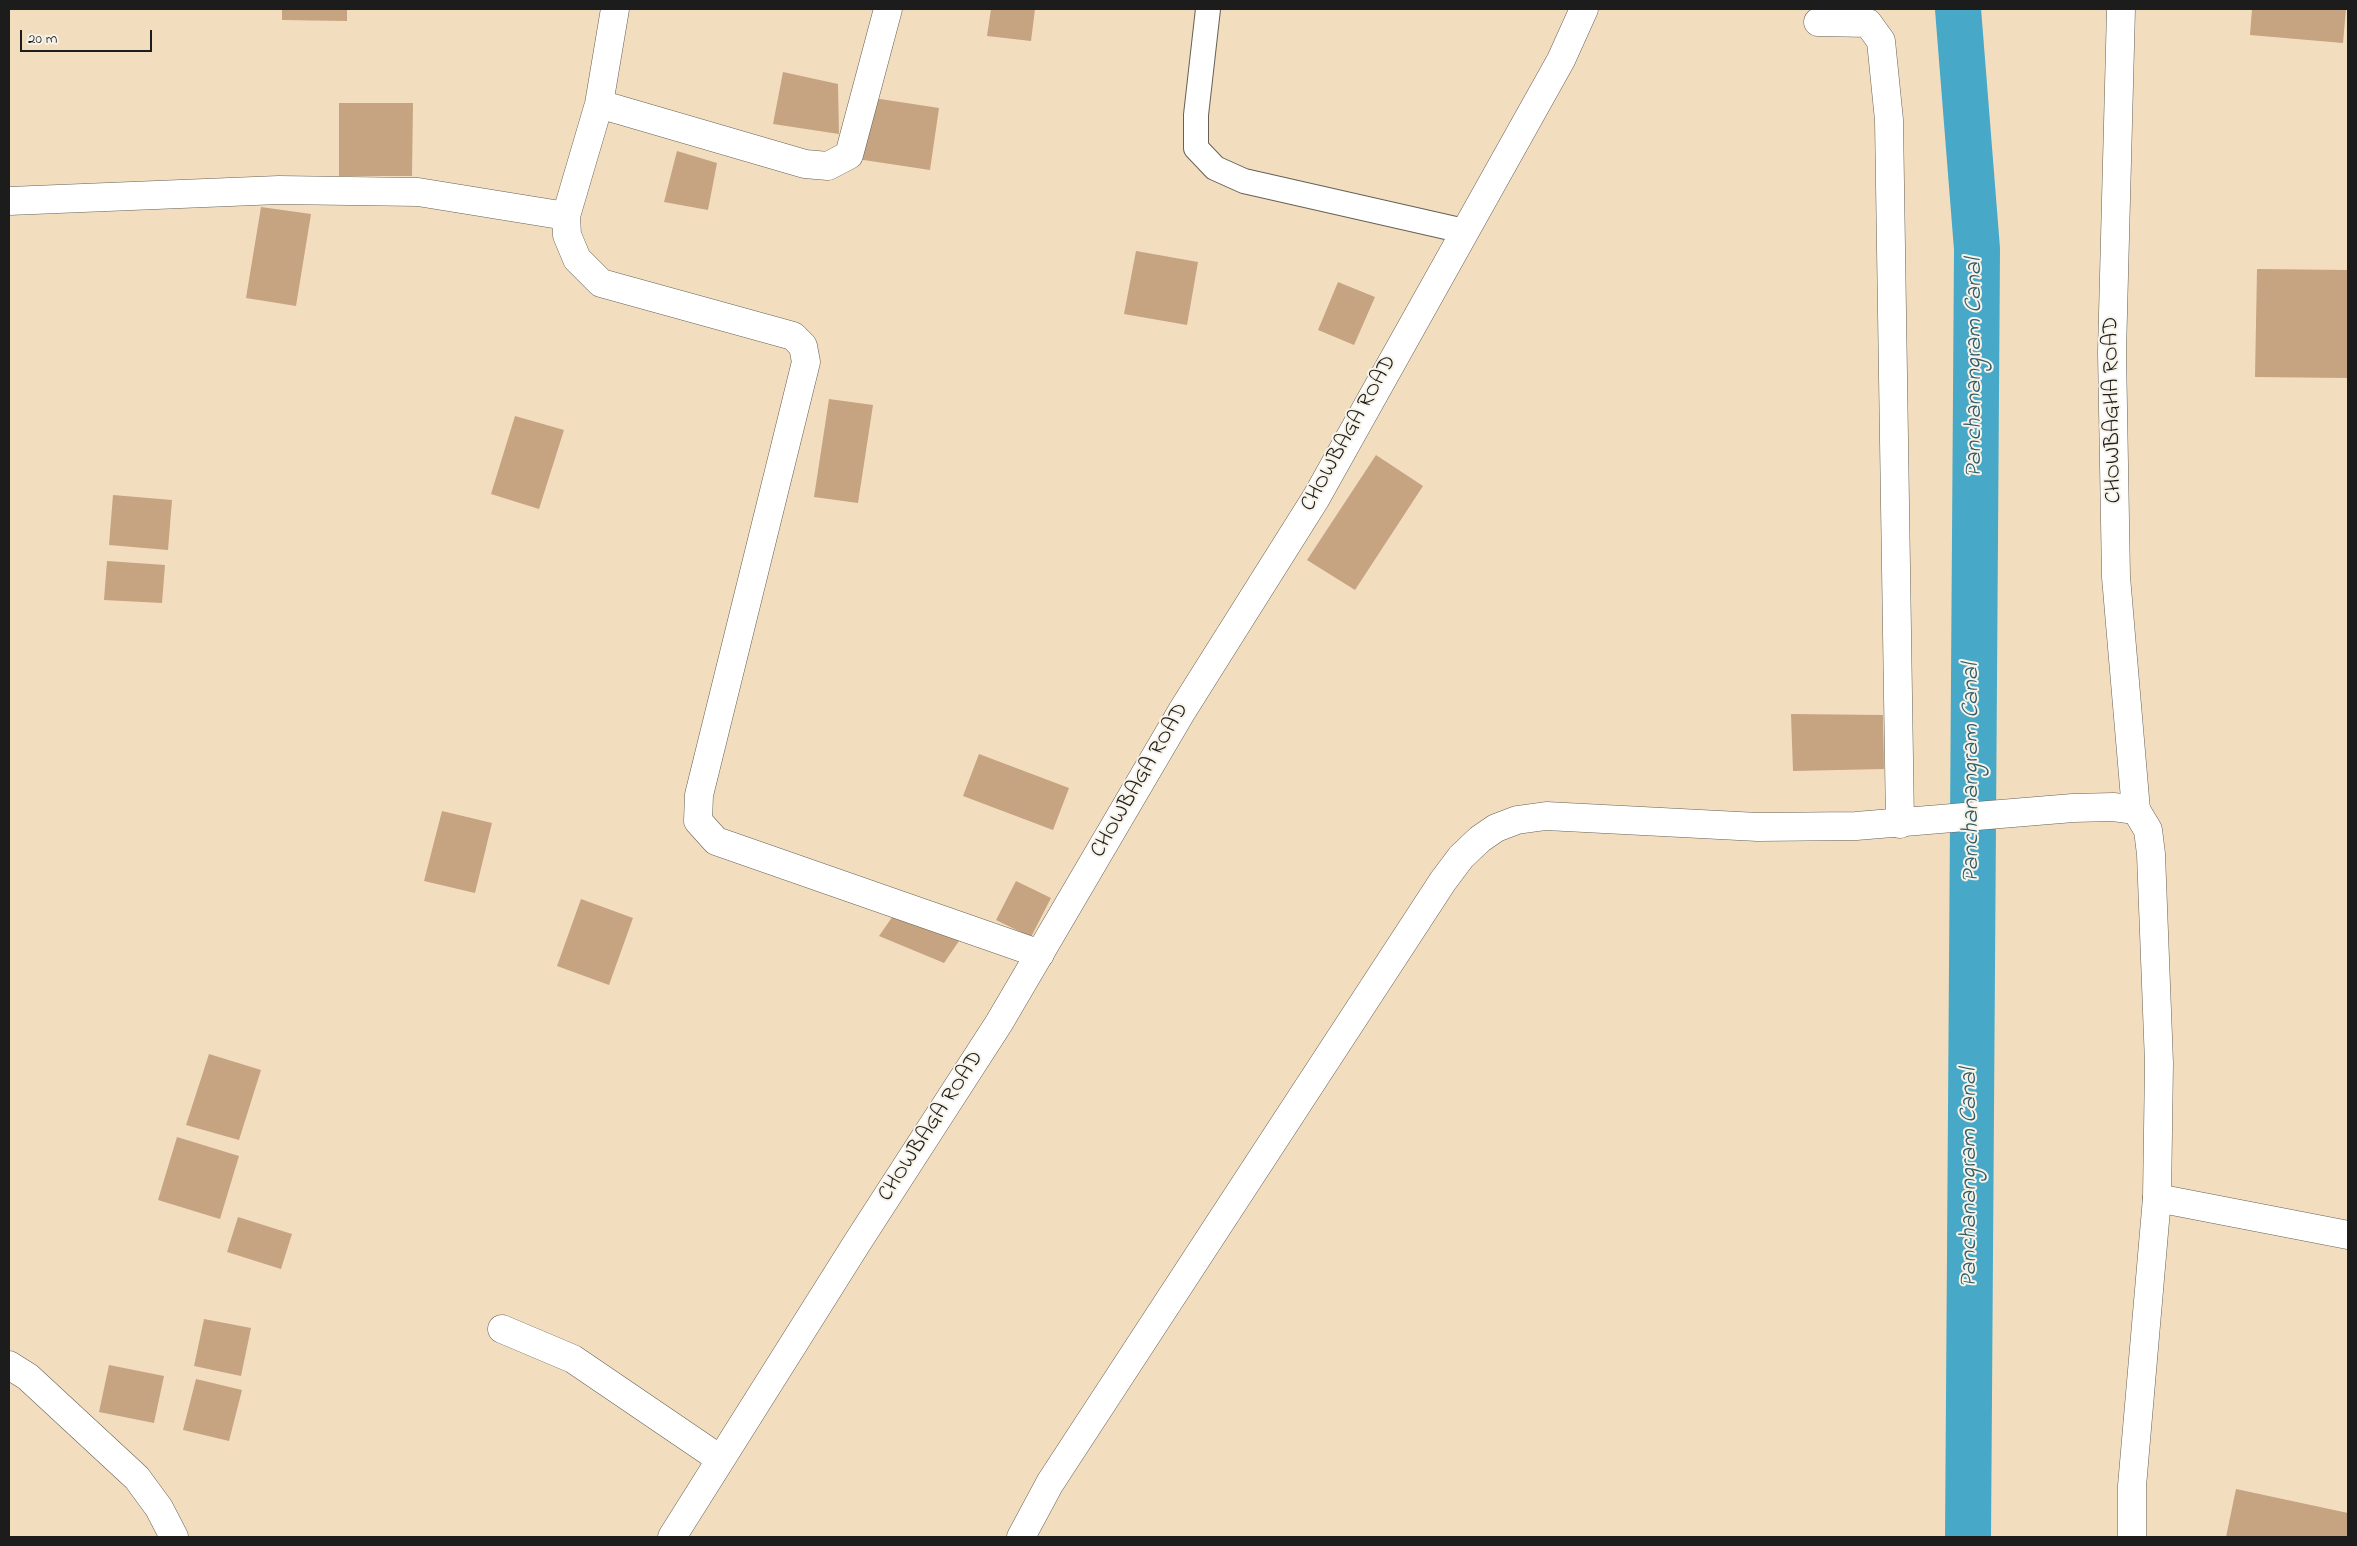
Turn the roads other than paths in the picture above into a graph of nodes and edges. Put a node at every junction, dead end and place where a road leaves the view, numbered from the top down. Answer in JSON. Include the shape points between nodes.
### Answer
{"nodes":[{"id":1,"x":615,"y":9,"type":"edge"},
{"id":2,"x":888,"y":9,"type":"edge"},
{"id":3,"x":1208,"y":9,"type":"edge"},
{"id":4,"x":1584,"y":9,"type":"edge"},
{"id":5,"x":2121,"y":9,"type":"edge"},
{"id":6,"x":1818,"y":22,"type":"dead end"},
{"id":7,"x":599,"y":104,"type":"junction"},
{"id":8,"x":9,"y":201,"type":"edge"},
{"id":9,"x":566,"y":216,"type":"junction"},
{"id":10,"x":1464,"y":231,"type":"junction"},
{"id":11,"x":2136,"y":810,"type":"junction"},
{"id":12,"x":1900,"y":824,"type":"junction"},
{"id":13,"x":1040,"y":954,"type":"junction"},
{"id":14,"x":2157,"y":1198,"type":"junction"},
{"id":15,"x":2348,"y":1235,"type":"edge"},
{"id":16,"x":502,"y":1329,"type":"dead end"},
{"id":17,"x":9,"y":1365,"type":"edge"},
{"id":18,"x":720,"y":1459,"type":"junction"},
{"id":19,"x":174,"y":1537,"type":"edge"},
{"id":20,"x":672,"y":1537,"type":"edge"},
{"id":21,"x":1021,"y":1537,"type":"edge"},
{"id":22,"x":2132,"y":1537,"type":"edge"}],
"edges":[{"from":1,"to":7,"type":"street"},
{"from":2,"to":7,"type":"street","via":[[849,155],[828,166],[805,164]]},
{"from":3,"to":10,"type":"lane","via":[[1196,115],[1196,148],[1215,168],[1244,181]]},
{"from":4,"to":10,"type":"street","name":"CHOWBAGA ROAD","via":[[1561,60]]},
{"from":5,"to":11,"type":"street","name":"CHOWBAGHA ROAD","via":[[2112,352],[2116,577]]},
{"from":6,"to":12,"type":"street","via":[[1868,23],[1881,41],[1888,110]]},
{"from":7,"to":9,"type":"street"},
{"from":8,"to":9,"type":"street","via":[[279,190],[418,192]]},
{"from":9,"to":13,"type":"street","via":[[567,235],[577,259],[601,283],[793,336],[803,346],[806,362],[699,795],[698,821],[716,841]]},
{"from":10,"to":13,"type":"street","name":"CHOWBAGA ROAD","via":[[1316,498],[1182,711]]},
{"from":11,"to":12,"type":"street","via":[[2073,808]]},
{"from":11,"to":14,"type":"street","via":[[2148,830],[2151,854],[2159,1063]]},
{"from":12,"to":21,"type":"street","via":[[1758,826],[1546,816],[1516,820],[1480,838],[1461,857],[1438,890],[1050,1484]]},
{"from":13,"to":18,"type":"street","name":"CHOWBAGA ROAD"},
{"from":14,"to":15,"type":"street"},
{"from":14,"to":22,"type":"street","via":[[2132,1486]]},
{"from":16,"to":18,"type":"street","via":[[573,1359]]},
{"from":17,"to":19,"type":"street","via":[[28,1377],[137,1478],[159,1508]]},
{"from":18,"to":20,"type":"street","name":"CHOWBAGA ROAD"}]}
